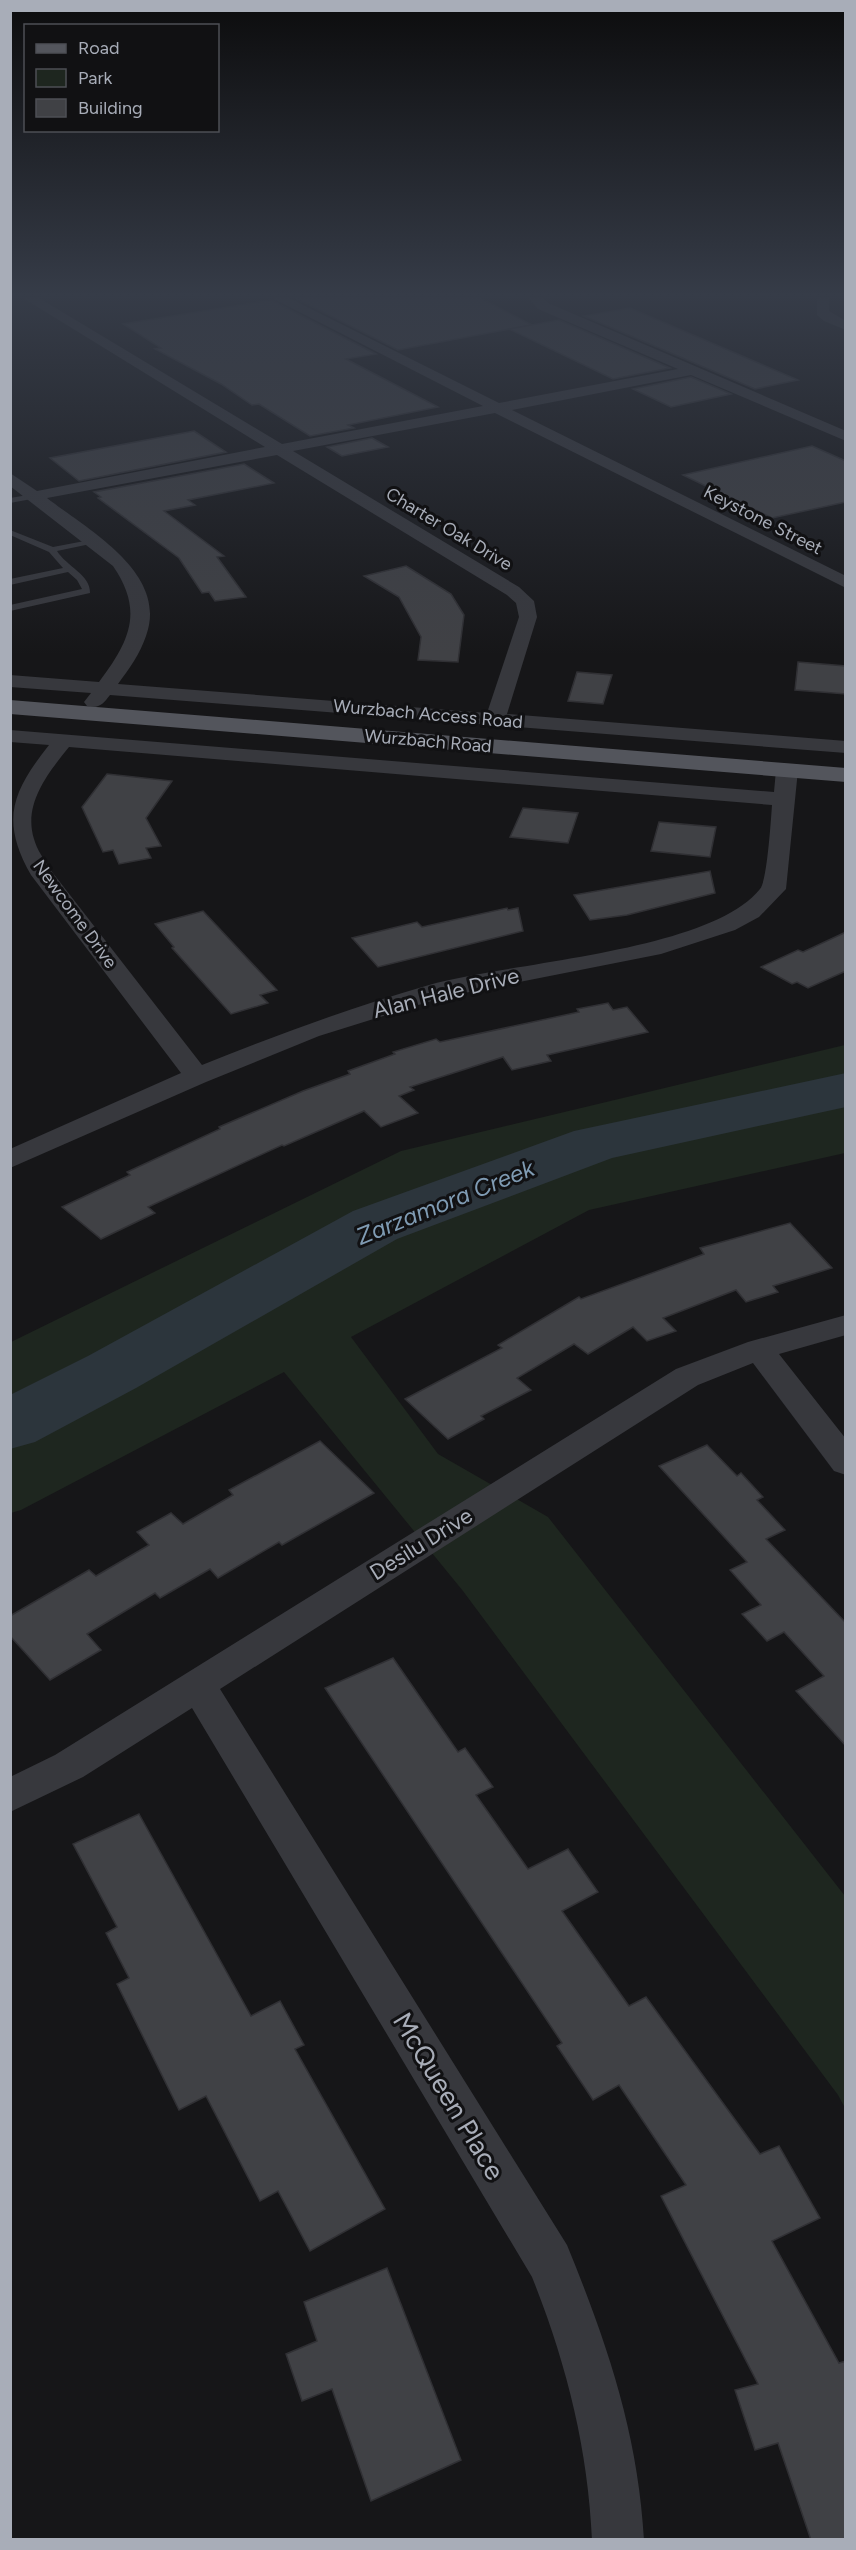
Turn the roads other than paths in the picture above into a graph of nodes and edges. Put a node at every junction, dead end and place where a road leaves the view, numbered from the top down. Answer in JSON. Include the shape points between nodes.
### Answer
{"nodes":[{"id":1,"x":224,"y":417,"type":"edge"},
{"id":2,"x":446,"y":417,"type":"edge"},
{"id":3,"x":512,"y":417,"type":"edge"},
{"id":4,"x":799,"y":417,"type":"edge"},
{"id":5,"x":846,"y":437,"type":"edge"},
{"id":6,"x":277,"y":449,"type":"junction"},
{"id":7,"x":10,"y":478,"type":"edge"},
{"id":8,"x":34,"y":496,"type":"junction"},
{"id":9,"x":10,"y":501,"type":"edge"},
{"id":10,"x":10,"y":532,"type":"edge"},
{"id":11,"x":92,"y":541,"type":"junction"},
{"id":12,"x":52,"y":550,"type":"junction"},
{"id":13,"x":71,"y":569,"type":"junction"},
{"id":14,"x":10,"y":582,"type":"edge"},
{"id":15,"x":846,"y":583,"type":"edge"},
{"id":16,"x":10,"y":608,"type":"edge"},
{"id":17,"x":10,"y":681,"type":"edge"},
{"id":18,"x":105,"y":688,"type":"junction"},
{"id":19,"x":10,"y":707,"type":"edge"},
{"id":20,"x":85,"y":714,"type":"junction"},
{"id":21,"x":495,"y":719,"type":"junction"},
{"id":22,"x":10,"y":736,"type":"edge"},
{"id":23,"x":64,"y":740,"type":"junction"},
{"id":24,"x":846,"y":747,"type":"edge"},
{"id":25,"x":787,"y":771,"type":"junction"},
{"id":26,"x":846,"y":775,"type":"edge"},
{"id":27,"x":784,"y":799,"type":"junction"},
{"id":28,"x":197,"y":1077,"type":"junction"},
{"id":29,"x":10,"y":1160,"type":"edge"},
{"id":30,"x":846,"y":1324,"type":"edge"},
{"id":31,"x":759,"y":1349,"type":"junction"},
{"id":32,"x":846,"y":1463,"type":"edge"},
{"id":33,"x":198,"y":1685,"type":"junction"},
{"id":34,"x":10,"y":1796,"type":"edge"},
{"id":35,"x":618,"y":2540,"type":"edge"}],
"edges":[{"from":1,"to":6,"type":"street","name":"Charter Oak Drive"},
{"from":2,"to":6,"type":"street"},
{"from":3,"to":15,"type":"street","name":"Keystone Street"},
{"from":4,"to":5,"type":"street"},
{"from":6,"to":8,"type":"street"},
{"from":6,"to":21,"type":"street","name":"Charter Oak Drive","via":[[525,601],[528,617]]},
{"from":7,"to":8,"type":"street"},
{"from":8,"to":9,"type":"lane"},
{"from":8,"to":11,"type":"street"},
{"from":10,"to":12,"type":"lane"},
{"from":11,"to":12,"type":"lane"},
{"from":11,"to":18,"type":"street","via":[[130,576],[142,606],[136,640]]},
{"from":12,"to":13,"type":"lane"},
{"from":13,"to":14,"type":"lane"},
{"from":13,"to":16,"type":"lane","via":[[84,581],[87,591]]},
{"from":17,"to":18,"type":"street","name":"Wurzbach Access Road"},
{"from":18,"to":20,"type":"street"},
{"from":18,"to":21,"type":"street","name":"Wurzbach Access Road"},
{"from":19,"to":20,"type":"main road","name":"Wurzbach Road"},
{"from":20,"to":25,"type":"main road","name":"Wurzbach Road"},
{"from":21,"to":24,"type":"street","name":"Wurzbach Access Road"},
{"from":22,"to":23,"type":"street"},
{"from":23,"to":27,"type":"street"},
{"from":23,"to":28,"type":"street","name":"Newcome Drive","via":[[31,783],[21,814],[22,840],[39,870]]},
{"from":25,"to":26,"type":"main road","name":"Wurzbach Road"},
{"from":25,"to":27,"type":"street","name":"Alan Hale Drive"},
{"from":27,"to":28,"type":"street","name":"Alan Hale Drive","via":[[774,889],[751,912],[727,925],[661,947],[439,990],[310,1031]]},
{"from":28,"to":29,"type":"street","name":"Alan Hale Drive"},
{"from":30,"to":31,"type":"street","name":"Desilu Drive"},
{"from":31,"to":32,"type":"street"},
{"from":31,"to":33,"type":"street","name":"Desilu Drive","via":[[721,1362],[657,1394]]},
{"from":33,"to":34,"type":"street","name":"Desilu Drive","via":[[69,1766]]},
{"from":33,"to":35,"type":"street","name":"McQueen Place","via":[[550,2262],[575,2321],[595,2385],[609,2453]]}]}
